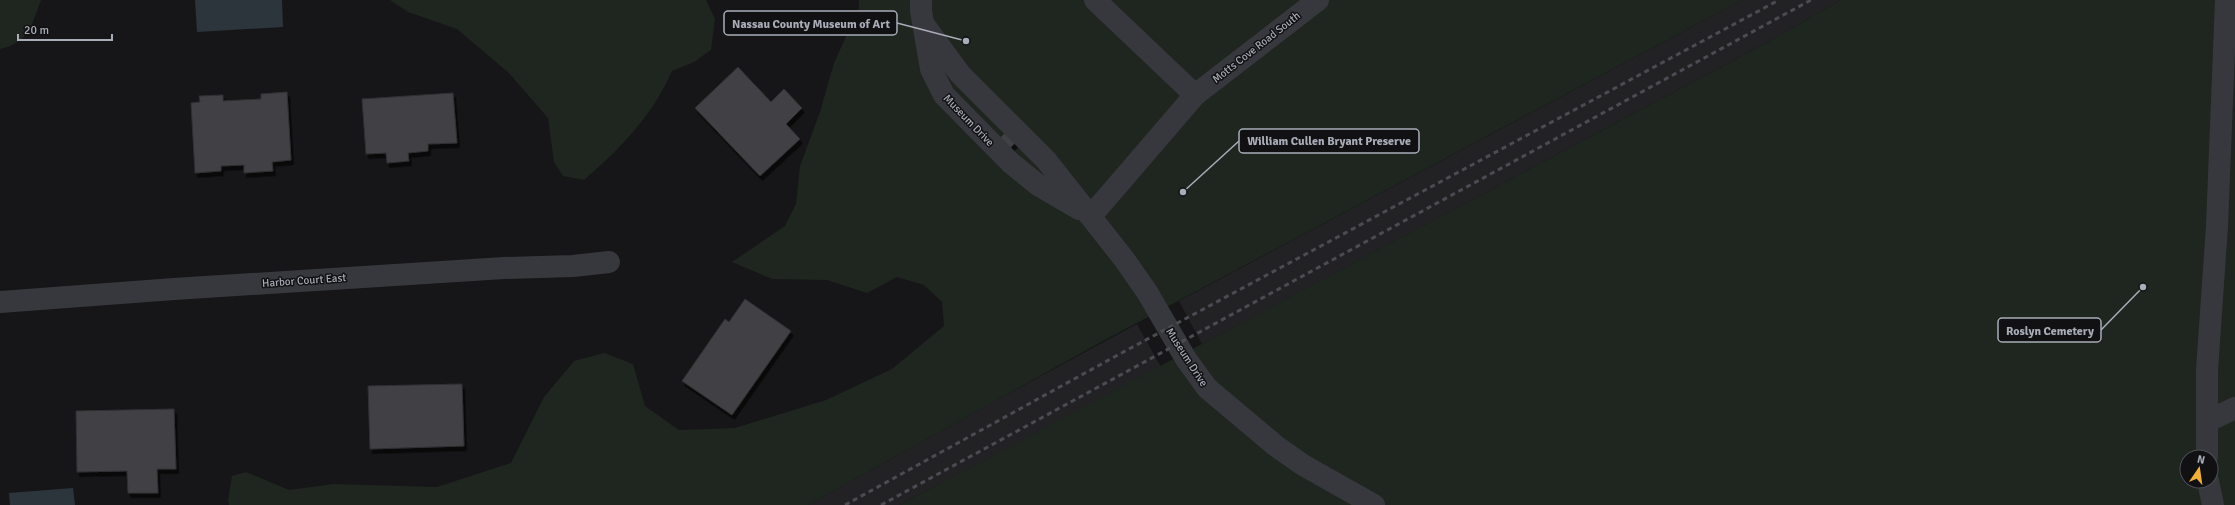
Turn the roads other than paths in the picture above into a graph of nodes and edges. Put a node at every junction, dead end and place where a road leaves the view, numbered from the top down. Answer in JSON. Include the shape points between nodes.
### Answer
{"nodes":[{"id":1,"x":921,"y":0,"type":"edge"},
{"id":2,"x":1095,"y":0,"type":"edge"},
{"id":3,"x":1318,"y":0,"type":"edge"},
{"id":4,"x":2226,"y":0,"type":"edge"},
{"id":5,"x":1195,"y":96,"type":"junction"},
{"id":6,"x":1091,"y":216,"type":"junction"},
{"id":7,"x":608,"y":262,"type":"dead end"},
{"id":8,"x":0,"y":302,"type":"edge"},
{"id":9,"x":2235,"y":408,"type":"edge"},
{"id":10,"x":2208,"y":420,"type":"junction"},
{"id":11,"x":2207,"y":449,"type":"edge"},
{"id":12,"x":2210,"y":489,"type":"edge"},
{"id":13,"x":1374,"y":505,"type":"edge"},
{"id":14,"x":2213,"y":505,"type":"edge"}],
"edges":[{"from":1,"to":6,"type":"street","name":"Museum Drive","via":[[925,26],[960,74],[1046,160]]},
{"from":2,"to":5,"type":"street"},
{"from":3,"to":5,"type":"street","name":"Motts Cove Road South"},
{"from":4,"to":10,"type":"street","via":[[2217,226],[2207,370]]},
{"from":5,"to":6,"type":"street"},
{"from":6,"to":13,"type":"street","name":"Museum Drive","via":[[1138,278],[1186,359],[1207,388],[1276,446],[1303,465]]},
{"from":7,"to":8,"type":"street","name":"Harbor Court East"},
{"from":9,"to":10,"type":"street"},
{"from":10,"to":11,"type":"street"},
{"from":12,"to":14,"type":"street"}]}
